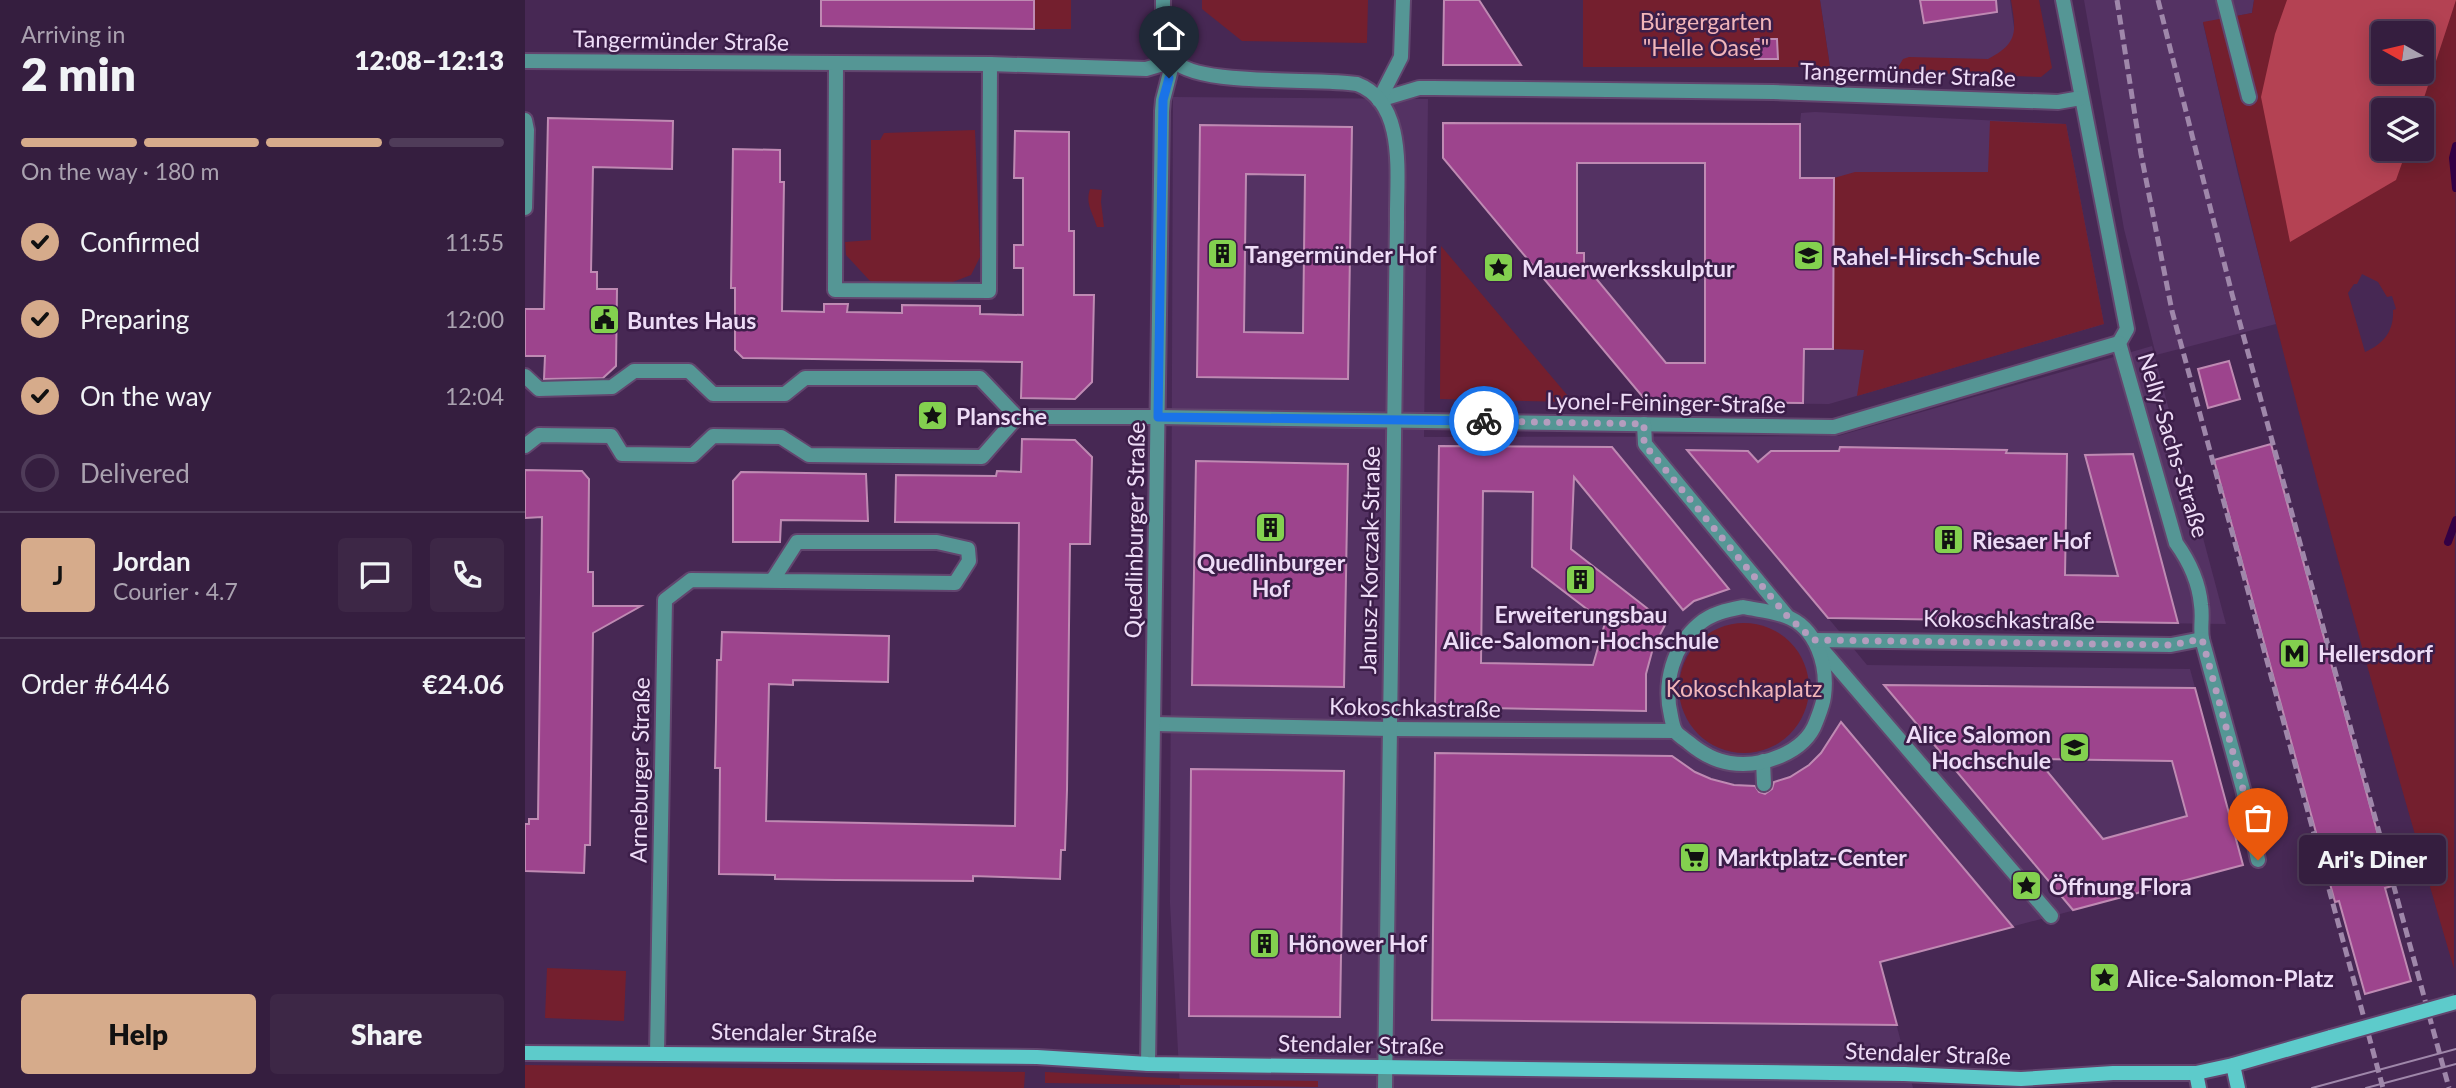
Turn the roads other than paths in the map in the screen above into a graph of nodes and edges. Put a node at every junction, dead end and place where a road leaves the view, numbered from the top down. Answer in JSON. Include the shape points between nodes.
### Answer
{"nodes":[{"id":1,"x":1163,"y":0,"type":"edge"},
{"id":2,"x":1402,"y":0,"type":"edge"},
{"id":3,"x":2063,"y":0,"type":"edge"},
{"id":4,"x":2224,"y":0,"type":"edge"},
{"id":5,"x":525,"y":61,"type":"edge"},
{"id":6,"x":1173,"y":61,"type":"junction"},
{"id":7,"x":836,"y":64,"type":"junction"},
{"id":8,"x":990,"y":64,"type":"junction"},
{"id":9,"x":2249,"y":97,"type":"dead end"},
{"id":10,"x":2081,"y":98,"type":"junction"},
{"id":11,"x":1379,"y":100,"type":"junction"},
{"id":12,"x":525,"y":120,"type":"edge"},
{"id":13,"x":525,"y":208,"type":"edge"},
{"id":14,"x":2119,"y":343,"type":"junction"},
{"id":15,"x":525,"y":376,"type":"edge"},
{"id":16,"x":1017,"y":416,"type":"junction"},
{"id":17,"x":1158,"y":417,"type":"junction"},
{"id":18,"x":1394,"y":419,"type":"junction"},
{"id":19,"x":1644,"y":424,"type":"junction"},
{"id":20,"x":525,"y":446,"type":"edge"},
{"id":21,"x":772,"y":581,"type":"junction"},
{"id":22,"x":1787,"y":616,"type":"junction"},
{"id":23,"x":2202,"y":639,"type":"junction"},
{"id":24,"x":1814,"y":640,"type":"junction"},
{"id":25,"x":1154,"y":724,"type":"junction"},
{"id":26,"x":1390,"y":729,"type":"junction"},
{"id":27,"x":1675,"y":731,"type":"junction"},
{"id":28,"x":1763,"y":761,"type":"junction"},
{"id":29,"x":1765,"y":784,"type":"dead end"},
{"id":30,"x":2258,"y":860,"type":"dead end"},
{"id":31,"x":2051,"y":916,"type":"dead end"},
{"id":32,"x":2456,"y":1002,"type":"edge"},
{"id":33,"x":525,"y":1053,"type":"edge"},
{"id":34,"x":657,"y":1054,"type":"junction"},
{"id":35,"x":1149,"y":1064,"type":"junction"},
{"id":36,"x":2232,"y":1065,"type":"junction"},
{"id":37,"x":1385,"y":1067,"type":"junction"},
{"id":38,"x":2196,"y":1073,"type":"junction"},
{"id":39,"x":1385,"y":1088,"type":"edge"},
{"id":40,"x":2199,"y":1088,"type":"edge"},
{"id":41,"x":2238,"y":1088,"type":"edge"}],
"edges":[{"from":1,"to":6,"type":"street","via":[[1163,29]]},
{"from":2,"to":11,"type":"street","via":[[1401,57]]},
{"from":3,"to":10,"type":"street","name":"Nelly-Sachs-Straße"},
{"from":4,"to":9,"type":"street"},
{"from":5,"to":7,"type":"street","name":"Tangermünder Straße"},
{"from":6,"to":8,"type":"street","name":"Tangermünder Straße","via":[[1146,69]]},
{"from":6,"to":11,"type":"street","via":[[1213,77],[1357,84]]},
{"from":6,"to":17,"type":"street","name":"Quedlinburger Straße","via":[[1163,100]]},
{"from":7,"to":8,"type":"street","name":"Tangermünder Straße"},
{"from":7,"to":8,"type":"street","via":[[835,290],[989,291]]},
{"from":10,"to":11,"type":"street","name":"Tangermünder Straße","via":[[2058,102],[1773,92],[1419,88]]},
{"from":10,"to":14,"type":"street","name":"Nelly-Sachs-Straße","via":[[2127,329]]},
{"from":11,"to":18,"type":"street","name":"Janusz-Korczak-Straße","via":[[1397,147]]},
{"from":12,"to":13,"type":"street"},
{"from":14,"to":19,"type":"street","name":"Lyonel-Feininger-Straße","via":[[1834,427]]},
{"from":14,"to":23,"type":"street","name":"Nelly-Sachs-Straße","via":[[2176,543],[2189,561],[2201,606]]},
{"from":15,"to":16,"type":"street","via":[[539,388],[612,387],[634,371],[689,371],[713,394],[785,394],[805,378],[980,378]]},
{"from":16,"to":17,"type":"street","name":"Lyonel-Feininger-Straße"},
{"from":16,"to":20,"type":"street","via":[[982,457],[809,455],[781,437],[713,436],[693,455],[622,454],[611,436],[539,435]]},
{"from":17,"to":18,"type":"street","name":"Lyonel-Feininger-Straße"},
{"from":17,"to":25,"type":"street","name":"Quedlinburger Straße"},
{"from":18,"to":19,"type":"street","name":"Lyonel-Feininger-Straße"},
{"from":18,"to":26,"type":"street","name":"Janusz-Korczak-Straße"},
{"from":19,"to":22,"type":"street","via":[[1644,444]]},
{"from":21,"to":21,"type":"street","name":"Arneburger Straße","via":[[955,583],[969,561],[968,549],[937,542],[797,542]]},
{"from":21,"to":34,"type":"street","name":"Arneburger Straße","via":[[691,580],[665,600]]},
{"from":22,"to":24,"type":"street"},
{"from":22,"to":27,"type":"street","via":[[1743,607],[1720,611],[1700,623],[1684,640],[1668,682]]},
{"from":23,"to":24,"type":"street","name":"Kokoschkastraße","via":[[2171,645]]},
{"from":23,"to":30,"type":"street","name":"Nelly-Sachs-Straße"},
{"from":24,"to":28,"type":"street","via":[[1825,667],[1824,698],[1814,727],[1792,749]]},
{"from":24,"to":31,"type":"street"},
{"from":25,"to":26,"type":"street","name":"Kokoschkastraße"},
{"from":25,"to":35,"type":"street","name":"Quedlinburger Straße"},
{"from":26,"to":27,"type":"street","name":"Kokoschkastraße"},
{"from":26,"to":37,"type":"street","name":"Janusz-Korczak-Straße"},
{"from":27,"to":28,"type":"street","via":[[1719,760],[1740,764]]},
{"from":28,"to":29,"type":"street"},
{"from":32,"to":36,"type":"main road","bridge":true},
{"from":33,"to":34,"type":"main road","name":"Stendaler Straße"},
{"from":34,"to":35,"type":"main road","name":"Stendaler Straße","via":[[1037,1058]]},
{"from":35,"to":37,"type":"main road","name":"Stendaler Straße"},
{"from":36,"to":38,"type":"main road"},
{"from":36,"to":41,"type":"main road"},
{"from":37,"to":38,"type":"main road","name":"Stendaler Straße","via":[[2021,1079]]},
{"from":37,"to":39,"type":"street","name":"Janusz-Korczak-Straße"},
{"from":38,"to":40,"type":"main road"}]}
